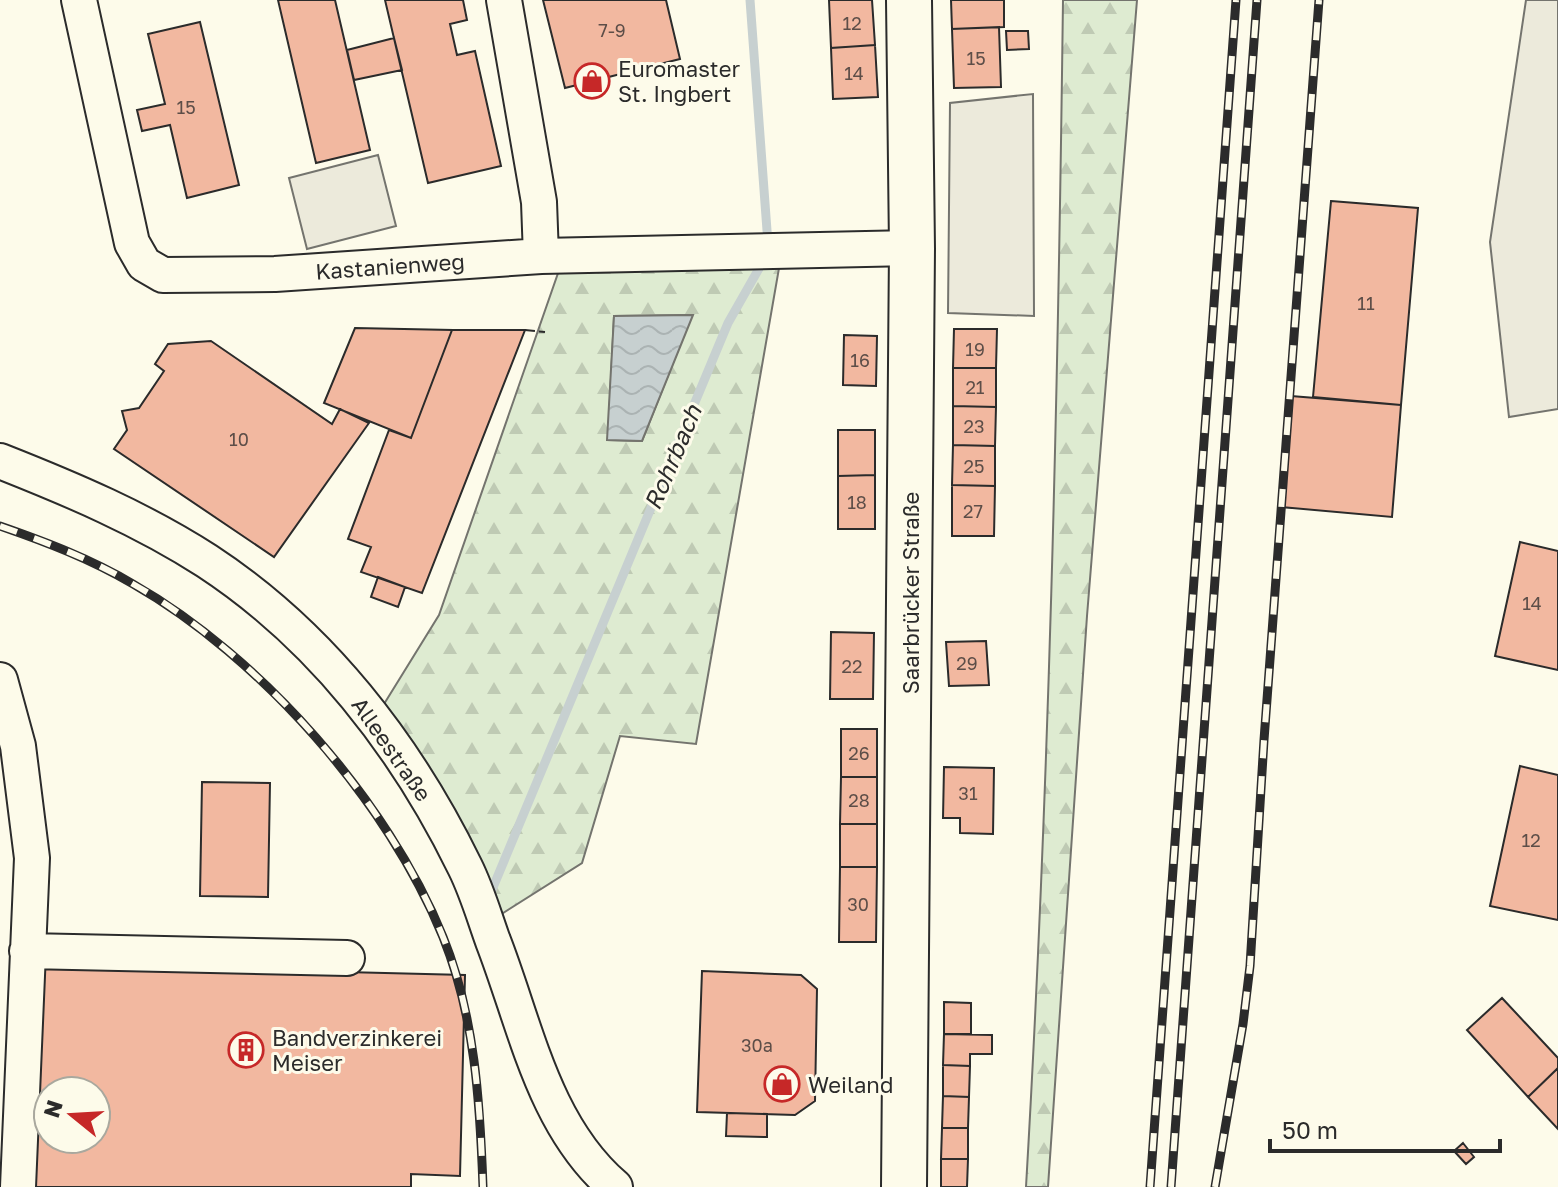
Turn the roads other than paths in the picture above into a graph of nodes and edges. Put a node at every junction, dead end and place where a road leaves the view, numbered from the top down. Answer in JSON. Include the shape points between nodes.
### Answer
{"nodes":[{"id":1,"x":79,"y":0,"type":"edge"},
{"id":2,"x":504,"y":0,"type":"edge"},
{"id":3,"x":909,"y":0,"type":"edge"},
{"id":4,"x":912,"y":248,"type":"junction"},
{"id":5,"x":541,"y":256,"type":"junction"},
{"id":6,"x":0,"y":461,"type":"edge"},
{"id":7,"x":0,"y":680,"type":"edge"},
{"id":8,"x":27,"y":951,"type":"junction"},
{"id":9,"x":347,"y":958,"type":"dead end"},
{"id":10,"x":18,"y":1187,"type":"edge"},
{"id":11,"x":615,"y":1187,"type":"edge"},
{"id":12,"x":904,"y":1187,"type":"edge"}],
"edges":[{"from":1,"to":5,"type":"street","name":"Kastanienweg","via":[[132,243],[144,264],[163,275],[275,274]]},
{"from":2,"to":5,"type":"street","via":[[539,202]]},
{"from":3,"to":4,"type":"main road","name":"Saarbrücker Straße"},
{"from":4,"to":5,"type":"street","name":"Kastanienweg"},
{"from":4,"to":12,"type":"main road","name":"Saarbrücker Straße"},
{"from":6,"to":11,"type":"street","name":"Alleestraße","via":[[94,499],[206,561],[255,596],[336,672],[439,817],[467,871],[555,1109],[592,1167]]},
{"from":7,"to":8,"type":"street","via":[[18,746],[32,858]]},
{"from":8,"to":9,"type":"street"},
{"from":8,"to":10,"type":"street"}]}
